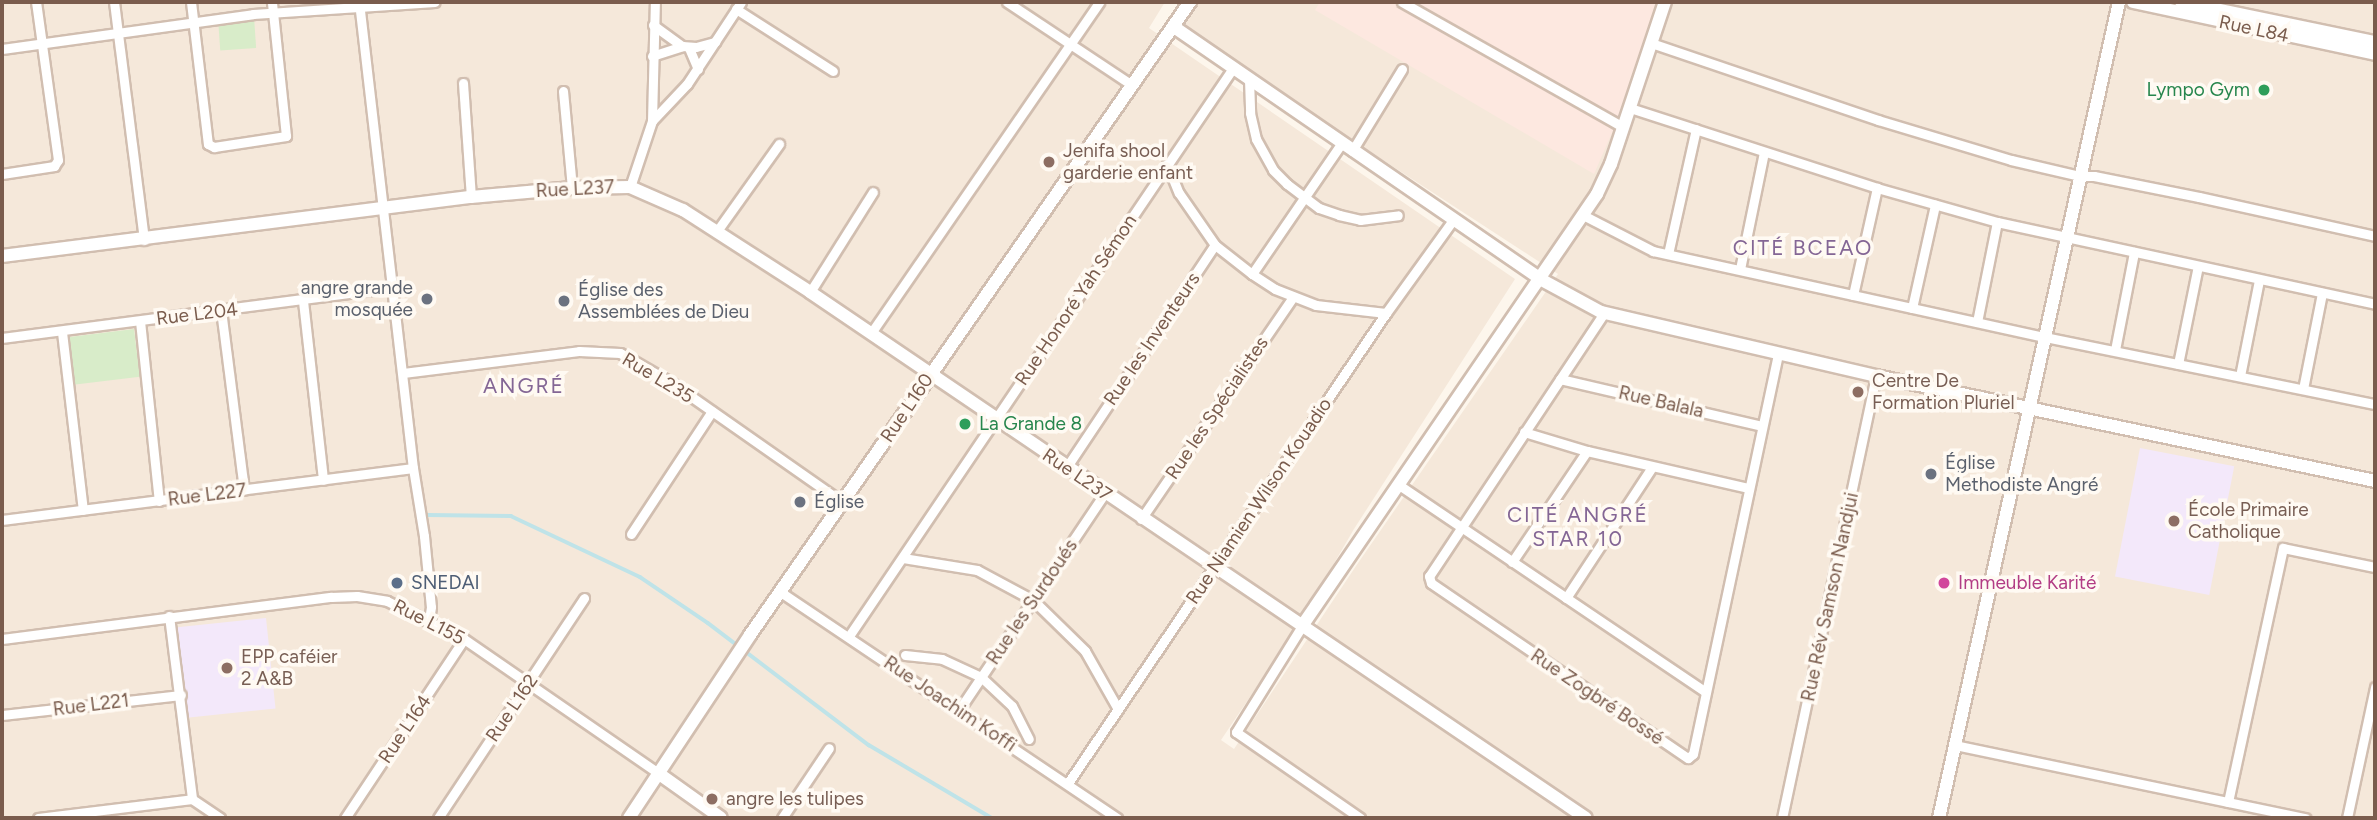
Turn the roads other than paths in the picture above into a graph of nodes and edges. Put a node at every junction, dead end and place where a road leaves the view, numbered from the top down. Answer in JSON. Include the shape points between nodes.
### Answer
{"nodes":[{"id":1,"x":36,"y":2,"type":"edge"},
{"id":2,"x":114,"y":2,"type":"edge"},
{"id":3,"x":191,"y":2,"type":"edge"},
{"id":4,"x":272,"y":2,"type":"edge"},
{"id":5,"x":435,"y":2,"type":"edge"},
{"id":6,"x":655,"y":2,"type":"edge"},
{"id":7,"x":1007,"y":2,"type":"edge"},
{"id":8,"x":1099,"y":2,"type":"edge"},
{"id":9,"x":1191,"y":2,"type":"edge"},
{"id":10,"x":1402,"y":2,"type":"edge"},
{"id":11,"x":1665,"y":2,"type":"edge"},
{"id":12,"x":2119,"y":2,"type":"edge"},
{"id":13,"x":2133,"y":2,"type":"edge"},
{"id":14,"x":2181,"y":2,"type":"edge"},
{"id":15,"x":360,"y":5,"type":"edge"},
{"id":16,"x":739,"y":6,"type":"edge"},
{"id":17,"x":274,"y":13,"type":"junction"},
{"id":18,"x":194,"y":24,"type":"junction"},
{"id":19,"x":653,"y":25,"type":"junction"},
{"id":20,"x":1174,"y":27,"type":"junction"},
{"id":21,"x":117,"y":33,"type":"junction"},
{"id":22,"x":715,"y":41,"type":"junction"},
{"id":23,"x":2375,"y":42,"type":"edge"},
{"id":24,"x":1651,"y":43,"type":"junction"},
{"id":25,"x":41,"y":44,"type":"junction"},
{"id":26,"x":1070,"y":46,"type":"junction"},
{"id":27,"x":685,"y":47,"type":"junction"},
{"id":28,"x":2,"y":49,"type":"edge"},
{"id":29,"x":2375,"y":54,"type":"edge"},
{"id":30,"x":652,"y":56,"type":"junction"},
{"id":31,"x":1233,"y":68,"type":"junction"},
{"id":32,"x":698,"y":69,"type":"junction"},
{"id":33,"x":1402,"y":69,"type":"dead end"},
{"id":34,"x":833,"y":71,"type":"dead end"},
{"id":35,"x":1249,"y":79,"type":"junction"},
{"id":36,"x":463,"y":83,"type":"dead end"},
{"id":37,"x":1132,"y":85,"type":"junction"},
{"id":38,"x":563,"y":90,"type":"dead end"},
{"id":39,"x":1630,"y":108,"type":"junction"},
{"id":40,"x":652,"y":121,"type":"junction"},
{"id":41,"x":1623,"y":127,"type":"junction"},
{"id":42,"x":1696,"y":129,"type":"junction"},
{"id":43,"x":779,"y":144,"type":"dead end"},
{"id":44,"x":1346,"y":147,"type":"junction"},
{"id":45,"x":1764,"y":152,"type":"junction"},
{"id":46,"x":1167,"y":164,"type":"junction"},
{"id":47,"x":2,"y":174,"type":"edge"},
{"id":48,"x":2079,"y":176,"type":"junction"},
{"id":49,"x":630,"y":187,"type":"junction"},
{"id":50,"x":572,"y":188,"type":"junction"},
{"id":51,"x":1877,"y":188,"type":"junction"},
{"id":52,"x":873,"y":192,"type":"dead end"},
{"id":53,"x":471,"y":197,"type":"junction"},
{"id":54,"x":1303,"y":198,"type":"junction"},
{"id":55,"x":1935,"y":205,"type":"junction"},
{"id":56,"x":384,"y":210,"type":"junction"},
{"id":57,"x":1398,"y":215,"type":"dead end"},
{"id":58,"x":1583,"y":215,"type":"junction"},
{"id":59,"x":1453,"y":220,"type":"junction"},
{"id":60,"x":1997,"y":222,"type":"junction"},
{"id":61,"x":718,"y":231,"type":"junction"},
{"id":62,"x":2375,"y":236,"type":"edge"},
{"id":63,"x":2066,"y":237,"type":"junction"},
{"id":64,"x":144,"y":240,"type":"junction"},
{"id":65,"x":1215,"y":245,"type":"junction"},
{"id":66,"x":2134,"y":252,"type":"junction"},
{"id":67,"x":1668,"y":254,"type":"junction"},
{"id":68,"x":2,"y":256,"type":"edge"},
{"id":69,"x":2197,"y":266,"type":"junction"},
{"id":70,"x":1740,"y":269,"type":"junction"},
{"id":71,"x":1252,"y":274,"type":"junction"},
{"id":72,"x":1540,"y":279,"type":"junction"},
{"id":73,"x":2259,"y":281,"type":"junction"},
{"id":74,"x":393,"y":288,"type":"junction"},
{"id":75,"x":810,"y":292,"type":"junction"},
{"id":76,"x":2322,"y":293,"type":"junction"},
{"id":77,"x":1853,"y":295,"type":"junction"},
{"id":78,"x":1293,"y":297,"type":"junction"},
{"id":79,"x":303,"y":301,"type":"junction"},
{"id":80,"x":2375,"y":304,"type":"edge"},
{"id":81,"x":1912,"y":308,"type":"junction"},
{"id":82,"x":221,"y":310,"type":"junction"},
{"id":83,"x":1386,"y":313,"type":"junction"},
{"id":84,"x":1604,"y":313,"type":"junction"},
{"id":85,"x":139,"y":321,"type":"junction"},
{"id":86,"x":1977,"y":322,"type":"junction"},
{"id":87,"x":62,"y":332,"type":"junction"},
{"id":88,"x":871,"y":333,"type":"junction"},
{"id":89,"x":2045,"y":337,"type":"junction"},
{"id":90,"x":2,"y":338,"type":"edge"},
{"id":91,"x":2115,"y":350,"type":"junction"},
{"id":92,"x":1777,"y":354,"type":"junction"},
{"id":93,"x":2178,"y":364,"type":"junction"},
{"id":94,"x":403,"y":373,"type":"junction"},
{"id":95,"x":930,"y":374,"type":"junction"},
{"id":96,"x":1876,"y":376,"type":"junction"},
{"id":97,"x":2239,"y":376,"type":"junction"},
{"id":98,"x":1560,"y":379,"type":"junction"},
{"id":99,"x":2302,"y":389,"type":"junction"},
{"id":100,"x":2375,"y":404,"type":"edge"},
{"id":101,"x":2029,"y":408,"type":"junction"},
{"id":102,"x":712,"y":411,"type":"junction"},
{"id":103,"x":996,"y":420,"type":"junction"},
{"id":104,"x":1762,"y":426,"type":"junction"},
{"id":105,"x":1524,"y":432,"type":"junction"},
{"id":106,"x":1587,"y":451,"type":"junction"},
{"id":107,"x":1652,"y":467,"type":"junction"},
{"id":108,"x":413,"y":468,"type":"junction"},
{"id":109,"x":1066,"y":468,"type":"junction"},
{"id":110,"x":323,"y":480,"type":"junction"},
{"id":111,"x":2375,"y":481,"type":"edge"},
{"id":112,"x":1399,"y":485,"type":"junction"},
{"id":113,"x":1749,"y":488,"type":"junction"},
{"id":114,"x":244,"y":490,"type":"junction"},
{"id":115,"x":1104,"y":494,"type":"junction"},
{"id":116,"x":159,"y":501,"type":"junction"},
{"id":117,"x":842,"y":502,"type":"junction"},
{"id":118,"x":2,"y":508,"type":"edge"},
{"id":119,"x":83,"y":510,"type":"junction"},
{"id":120,"x":1141,"y":519,"type":"junction"},
{"id":121,"x":2,"y":520,"type":"edge"},
{"id":122,"x":1459,"y":526,"type":"junction"},
{"id":123,"x":631,"y":534,"type":"dead end"},
{"id":124,"x":903,"y":558,"type":"junction"},
{"id":125,"x":1512,"y":562,"type":"junction"},
{"id":126,"x":2375,"y":567,"type":"edge"},
{"id":127,"x":1213,"y":568,"type":"junction"},
{"id":128,"x":782,"y":593,"type":"junction"},
{"id":129,"x":584,"y":598,"type":"dead end"},
{"id":130,"x":1566,"y":598,"type":"junction"},
{"id":131,"x":1033,"y":600,"type":"junction"},
{"id":132,"x":169,"y":616,"type":"junction"},
{"id":133,"x":429,"y":620,"type":"junction"},
{"id":134,"x":1302,"y":626,"type":"junction"},
{"id":135,"x":849,"y":636,"type":"junction"},
{"id":136,"x":2,"y":639,"type":"edge"},
{"id":137,"x":464,"y":639,"type":"junction"},
{"id":138,"x":905,"y":655,"type":"dead end"},
{"id":139,"x":981,"y":677,"type":"junction"},
{"id":140,"x":530,"y":682,"type":"junction"},
{"id":141,"x":2375,"y":687,"type":"edge"},
{"id":142,"x":1706,"y":692,"type":"junction"},
{"id":143,"x":181,"y":695,"type":"junction"},
{"id":144,"x":1118,"y":709,"type":"junction"},
{"id":145,"x":959,"y":710,"type":"junction"},
{"id":146,"x":2,"y":715,"type":"edge"},
{"id":147,"x":1029,"y":740,"type":"dead end"},
{"id":148,"x":1955,"y":745,"type":"junction"},
{"id":149,"x":829,"y":748,"type":"dead end"},
{"id":150,"x":659,"y":773,"type":"junction"},
{"id":151,"x":1068,"y":783,"type":"junction"},
{"id":152,"x":192,"y":799,"type":"junction"},
{"id":153,"x":2228,"y":802,"type":"junction"},
{"id":154,"x":38,"y":818,"type":"edge"},
{"id":155,"x":220,"y":818,"type":"edge"},
{"id":156,"x":345,"y":818,"type":"edge"},
{"id":157,"x":438,"y":818,"type":"edge"},
{"id":158,"x":629,"y":818,"type":"edge"},
{"id":159,"x":721,"y":818,"type":"edge"},
{"id":160,"x":782,"y":818,"type":"edge"},
{"id":161,"x":1117,"y":818,"type":"edge"},
{"id":162,"x":1360,"y":818,"type":"edge"},
{"id":163,"x":1586,"y":818,"type":"edge"},
{"id":164,"x":1782,"y":818,"type":"edge"},
{"id":165,"x":1939,"y":818,"type":"edge"},
{"id":166,"x":2305,"y":818,"type":"edge"},
{"id":167,"x":2347,"y":818,"type":"edge"}],
"edges":[{"from":1,"to":25,"type":"street"},
{"from":2,"to":21,"type":"street"},
{"from":3,"to":18,"type":"street"},
{"from":4,"to":17,"type":"street"},
{"from":5,"to":15,"type":"street"},
{"from":6,"to":19,"type":"street"},
{"from":7,"to":26,"type":"street"},
{"from":8,"to":26,"type":"street"},
{"from":9,"to":20,"type":"street","name":"Rue L160"},
{"from":10,"to":41,"type":"street"},
{"from":11,"to":24,"type":"street"},
{"from":12,"to":48,"type":"street"},
{"from":13,"to":29,"type":"street","name":"Rue L84"},
{"from":14,"to":23,"type":"street","name":"Rue L84"},
{"from":15,"to":17,"type":"street"},
{"from":15,"to":56,"type":"street"},
{"from":16,"to":22,"type":"street"},
{"from":16,"to":34,"type":"street"},
{"from":17,"to":18,"type":"street"},
{"from":17,"to":18,"type":"street","via":[[286,136],[240,145],[208,144]]},
{"from":18,"to":21,"type":"street"},
{"from":19,"to":27,"type":"street"},
{"from":19,"to":30,"type":"street"},
{"from":20,"to":31,"type":"street"},
{"from":20,"to":37,"type":"street","name":"Rue L160"},
{"from":21,"to":25,"type":"street"},
{"from":21,"to":64,"type":"street"},
{"from":22,"to":27,"type":"street"},
{"from":22,"to":32,"type":"street"},
{"from":24,"to":39,"type":"street"},
{"from":24,"to":48,"type":"street","via":[[1878,120]]},
{"from":25,"to":28,"type":"street"},
{"from":25,"to":47,"type":"street","via":[[57,164]]},
{"from":26,"to":37,"type":"street"},
{"from":26,"to":88,"type":"street"},
{"from":27,"to":30,"type":"street"},
{"from":27,"to":32,"type":"street"},
{"from":30,"to":40,"type":"street"},
{"from":31,"to":35,"type":"street"},
{"from":31,"to":46,"type":"street","name":"Rue Honoré Yah Sémon"},
{"from":32,"to":40,"type":"street"},
{"from":33,"to":44,"type":"street"},
{"from":35,"to":44,"type":"street"},
{"from":35,"to":54,"type":"street","via":[[1250,113],[1261,151],[1273,170]]},
{"from":36,"to":53,"type":"street"},
{"from":37,"to":95,"type":"street","name":"Rue L160"},
{"from":38,"to":50,"type":"street"},
{"from":39,"to":41,"type":"street"},
{"from":39,"to":42,"type":"street"},
{"from":40,"to":49,"type":"street"},
{"from":41,"to":58,"type":"street","via":[[1611,164]]},
{"from":42,"to":45,"type":"street"},
{"from":42,"to":67,"type":"street"},
{"from":43,"to":61,"type":"street"},
{"from":44,"to":54,"type":"street"},
{"from":44,"to":59,"type":"street"},
{"from":45,"to":51,"type":"street"},
{"from":45,"to":70,"type":"street"},
{"from":46,"to":65,"type":"street","via":[[1179,193]]},
{"from":46,"to":103,"type":"street","name":"Rue Honoré Yah Sémon"},
{"from":48,"to":62,"type":"street"},
{"from":48,"to":63,"type":"street"},
{"from":49,"to":50,"type":"street","name":"Rue L237"},
{"from":49,"to":61,"type":"street","name":"Rue L237"},
{"from":50,"to":53,"type":"street","name":"Rue L237"},
{"from":51,"to":55,"type":"street"},
{"from":51,"to":77,"type":"street"},
{"from":52,"to":75,"type":"street"},
{"from":53,"to":56,"type":"street","name":"Rue L237"},
{"from":54,"to":57,"type":"street","via":[[1319,208],[1360,220]]},
{"from":54,"to":71,"type":"street"},
{"from":55,"to":60,"type":"street"},
{"from":55,"to":81,"type":"street"},
{"from":56,"to":64,"type":"street","name":"Rue L237"},
{"from":56,"to":74,"type":"street"},
{"from":58,"to":67,"type":"street","via":[[1653,251]]},
{"from":58,"to":72,"type":"street"},
{"from":59,"to":72,"type":"street"},
{"from":59,"to":83,"type":"street","name":"Rue Niamien Wilson Kouadio"},
{"from":60,"to":63,"type":"street"},
{"from":60,"to":86,"type":"street"},
{"from":61,"to":75,"type":"street","name":"Rue L237"},
{"from":63,"to":66,"type":"street"},
{"from":63,"to":89,"type":"street"},
{"from":64,"to":68,"type":"street","name":"Rue L237"},
{"from":65,"to":71,"type":"street"},
{"from":65,"to":109,"type":"street","name":"Rue les Inventeurs"},
{"from":66,"to":69,"type":"street"},
{"from":66,"to":91,"type":"street"},
{"from":67,"to":70,"type":"street"},
{"from":69,"to":73,"type":"street"},
{"from":69,"to":93,"type":"street"},
{"from":70,"to":77,"type":"street"},
{"from":71,"to":78,"type":"street"},
{"from":72,"to":84,"type":"street"},
{"from":72,"to":112,"type":"street"},
{"from":73,"to":76,"type":"street"},
{"from":73,"to":97,"type":"street"},
{"from":74,"to":79,"type":"street","name":"Rue L204"},
{"from":74,"to":94,"type":"street"},
{"from":75,"to":88,"type":"street","name":"Rue L237"},
{"from":76,"to":80,"type":"street"},
{"from":76,"to":99,"type":"street"},
{"from":77,"to":81,"type":"street"},
{"from":78,"to":83,"type":"street","via":[[1341,310]]},
{"from":78,"to":120,"type":"street","name":"Rue les Spécialistes"},
{"from":79,"to":82,"type":"street","name":"Rue L204"},
{"from":79,"to":110,"type":"street"},
{"from":81,"to":86,"type":"street"},
{"from":82,"to":85,"type":"street","name":"Rue L204"},
{"from":82,"to":114,"type":"street"},
{"from":83,"to":127,"type":"street","name":"Rue Niamien Wilson Kouadio"},
{"from":84,"to":92,"type":"street"},
{"from":84,"to":98,"type":"street","name":"Rue Zogbré Bossé"},
{"from":85,"to":87,"type":"street","name":"Rue L204"},
{"from":85,"to":116,"type":"street"},
{"from":86,"to":89,"type":"street"},
{"from":87,"to":90,"type":"street","name":"Rue L204"},
{"from":87,"to":119,"type":"street"},
{"from":88,"to":95,"type":"street","name":"Rue L237"},
{"from":89,"to":91,"type":"street"},
{"from":89,"to":101,"type":"street"},
{"from":91,"to":93,"type":"street"},
{"from":92,"to":96,"type":"street"},
{"from":92,"to":104,"type":"street","name":"Rue Zogbré Bossé"},
{"from":93,"to":97,"type":"street"},
{"from":94,"to":102,"type":"street","name":"Rue L235","via":[[607,350],[637,360]]},
{"from":94,"to":108,"type":"street"},
{"from":95,"to":103,"type":"street","name":"Rue L237"},
{"from":95,"to":117,"type":"street","name":"Rue L160"},
{"from":96,"to":101,"type":"street"},
{"from":96,"to":164,"type":"street","name":"Rue Rév Samson Nandjui"},
{"from":97,"to":99,"type":"street"},
{"from":98,"to":104,"type":"street","name":"Rue Balala"},
{"from":98,"to":105,"type":"street","name":"Rue Zogbré Bossé"},
{"from":99,"to":100,"type":"street"},
{"from":101,"to":111,"type":"street"},
{"from":101,"to":148,"type":"street"},
{"from":102,"to":117,"type":"street","name":"Rue L235"},
{"from":102,"to":123,"type":"street"},
{"from":103,"to":109,"type":"street","name":"Rue L237"},
{"from":103,"to":124,"type":"street","name":"Rue Honoré Yah Sémon"},
{"from":104,"to":113,"type":"street","name":"Rue Zogbré Bossé"},
{"from":105,"to":106,"type":"street"},
{"from":105,"to":122,"type":"street","name":"Rue Zogbré Bossé"},
{"from":106,"to":107,"type":"street"},
{"from":106,"to":125,"type":"street"},
{"from":107,"to":113,"type":"street"},
{"from":107,"to":130,"type":"street"},
{"from":108,"to":110,"type":"street","name":"Rue L227"},
{"from":108,"to":133,"type":"street","via":[[427,560]]},
{"from":109,"to":115,"type":"street","name":"Rue L237"},
{"from":110,"to":114,"type":"street","name":"Rue L227"},
{"from":112,"to":122,"type":"street"},
{"from":112,"to":134,"type":"street"},
{"from":113,"to":142,"type":"street","name":"Rue Zogbré Bossé"},
{"from":114,"to":116,"type":"street","name":"Rue L227"},
{"from":115,"to":120,"type":"street","name":"Rue L237"},
{"from":115,"to":131,"type":"street","name":"Rue les Surdoués"},
{"from":116,"to":119,"type":"street","name":"Rue L227"},
{"from":117,"to":128,"type":"street","name":"Rue L160"},
{"from":118,"to":121,"type":"street"},
{"from":119,"to":121,"type":"street","name":"Rue L227"},
{"from":120,"to":127,"type":"street","name":"Rue L237"},
{"from":122,"to":125,"type":"street"},
{"from":122,"to":142,"type":"street","name":"Rue Zogbré Bossé","via":[[1430,570],[1431,583],[1688,758],[1693,754]]},
{"from":124,"to":131,"type":"street","via":[[977,570]]},
{"from":124,"to":135,"type":"street","name":"Rue Honoré Yah Sémon"},
{"from":125,"to":130,"type":"street"},
{"from":126,"to":153,"type":"street","via":[[2283,548]]},
{"from":127,"to":134,"type":"street","name":"Rue L237"},
{"from":127,"to":144,"type":"street","name":"Rue Niamien Wilson Kouadio"},
{"from":128,"to":135,"type":"street","name":"Rue Joachim Koffi"},
{"from":128,"to":150,"type":"street","name":"Rue L160"},
{"from":129,"to":140,"type":"street","name":"Rue L162"},
{"from":130,"to":142,"type":"street"},
{"from":131,"to":139,"type":"street","name":"Rue les Surdoués"},
{"from":131,"to":144,"type":"street","via":[[1085,651]]},
{"from":132,"to":133,"type":"street","name":"Rue L155","via":[[357,596],[387,601]]},
{"from":132,"to":136,"type":"street","name":"Rue L155"},
{"from":132,"to":143,"type":"street"},
{"from":133,"to":137,"type":"street","name":"Rue L155"},
{"from":134,"to":162,"type":"street","via":[[1236,732]]},
{"from":134,"to":163,"type":"street","name":"Rue L237"},
{"from":135,"to":145,"type":"street","name":"Rue Joachim Koffi"},
{"from":137,"to":140,"type":"street","name":"Rue L155"},
{"from":137,"to":156,"type":"street","name":"Rue L164"},
{"from":138,"to":139,"type":"street","via":[[942,659]]},
{"from":139,"to":145,"type":"street","name":"Rue les Surdoués"},
{"from":139,"to":147,"type":"street","via":[[1012,706]]},
{"from":140,"to":150,"type":"street","name":"Rue L155"},
{"from":140,"to":157,"type":"street","name":"Rue L162"},
{"from":141,"to":167,"type":"street"},
{"from":143,"to":146,"type":"street","name":"Rue L221"},
{"from":143,"to":152,"type":"street"},
{"from":144,"to":151,"type":"street","name":"Rue Niamien Wilson Kouadio"},
{"from":145,"to":151,"type":"street","name":"Rue Joachim Koffi"},
{"from":148,"to":153,"type":"street"},
{"from":148,"to":165,"type":"street"},
{"from":149,"to":160,"type":"street"},
{"from":150,"to":158,"type":"street","name":"Rue L160"},
{"from":150,"to":159,"type":"street","name":"Rue L155"},
{"from":151,"to":161,"type":"street","name":"Rue Joachim Koffi"},
{"from":152,"to":154,"type":"street"},
{"from":152,"to":155,"type":"street"},
{"from":153,"to":166,"type":"street"}]}
